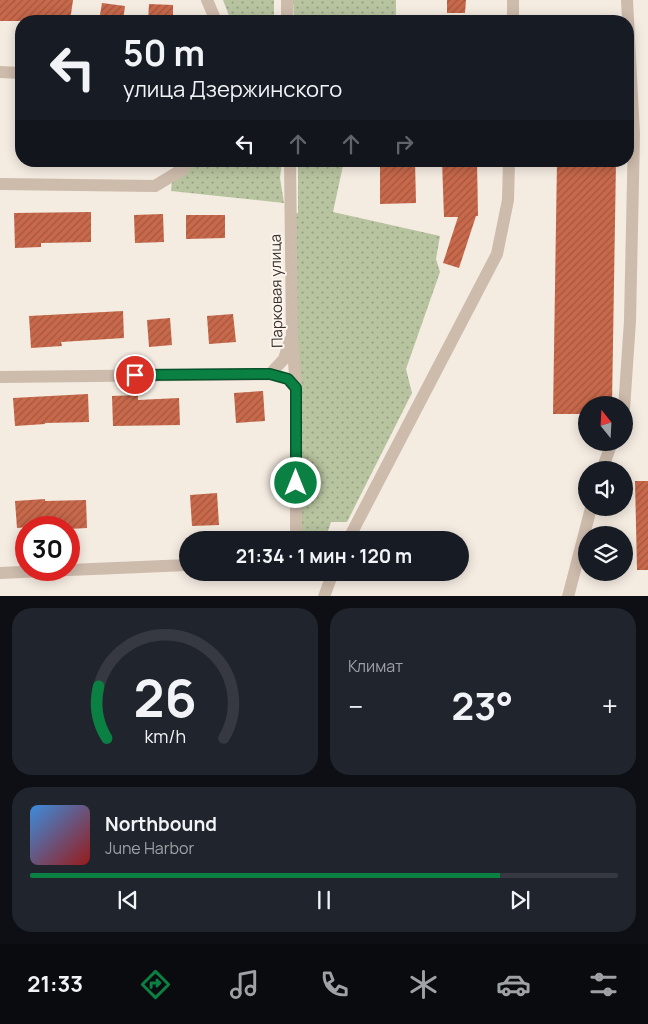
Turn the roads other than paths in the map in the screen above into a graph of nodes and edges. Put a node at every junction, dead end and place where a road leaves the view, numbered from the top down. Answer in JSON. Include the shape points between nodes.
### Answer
{"nodes":[{"id":1,"x":207,"y":0,"type":"edge"},
{"id":2,"x":287,"y":0,"type":"edge"},
{"id":3,"x":513,"y":0,"type":"edge"},
{"id":4,"x":627,"y":0,"type":"edge"},
{"id":5,"x":213,"y":15,"type":"edge"},
{"id":6,"x":287,"y":15,"type":"edge"},
{"id":7,"x":513,"y":15,"type":"edge"},
{"id":8,"x":628,"y":15,"type":"edge"},
{"id":9,"x":0,"y":72,"type":"edge"},
{"id":10,"x":15,"y":73,"type":"edge"},
{"id":11,"x":184,"y":167,"type":"edge"},
{"id":12,"x":290,"y":167,"type":"edge"},
{"id":13,"x":509,"y":167,"type":"edge"},
{"id":14,"x":633,"y":167,"type":"edge"},
{"id":15,"x":0,"y":184,"type":"edge"},
{"id":16,"x":292,"y":336,"type":"junction"},
{"id":17,"x":270,"y":374,"type":"junction"},
{"id":18,"x":0,"y":377,"type":"edge"},
{"id":19,"x":296,"y":388,"type":"junction"},
{"id":20,"x":625,"y":396,"type":"edge"},
{"id":21,"x":589,"y":516,"type":"edge"},
{"id":22,"x":296,"y":531,"type":"edge"},
{"id":23,"x":353,"y":531,"type":"edge"},
{"id":24,"x":179,"y":565,"type":"edge"},
{"id":25,"x":80,"y":570,"type":"edge"},
{"id":26,"x":15,"y":572,"type":"edge"},
{"id":27,"x":0,"y":573,"type":"edge"},
{"id":28,"x":330,"y":581,"type":"edge"},
{"id":29,"x":324,"y":596,"type":"edge"},
{"id":30,"x":568,"y":596,"type":"edge"}],
"edges":[{"from":1,"to":5,"type":"street"},
{"from":2,"to":6,"type":"street"},
{"from":3,"to":7,"type":"street"},
{"from":4,"to":8,"type":"street"},
{"from":9,"to":10,"type":"street"},
{"from":11,"to":15,"type":"street","via":[[155,186]]},
{"from":12,"to":16,"type":"street","name":"Парковая улица"},
{"from":13,"to":23,"type":"street","via":[[508,200],[497,254]]},
{"from":14,"to":20,"type":"street"},
{"from":16,"to":17,"type":"street","via":[[284,359]]},
{"from":16,"to":19,"type":"street","name":"Парковая улица"},
{"from":17,"to":18,"type":"street"},
{"from":17,"to":19,"type":"street","via":[[288,379]]},
{"from":19,"to":22,"type":"street","name":"Парковая улица"},
{"from":21,"to":30,"type":"street"},
{"from":24,"to":25,"type":"street"},
{"from":26,"to":27,"type":"street"},
{"from":28,"to":29,"type":"street"}]}
